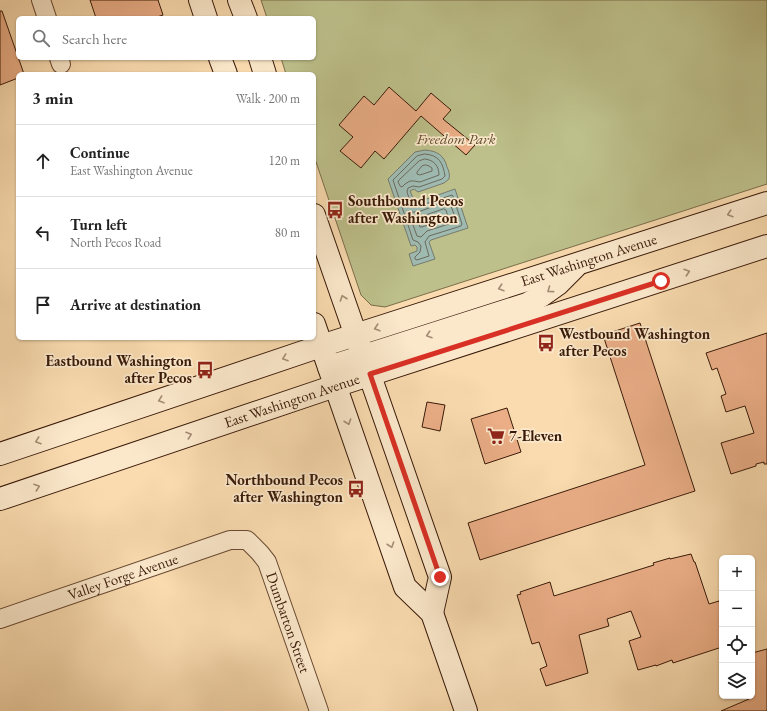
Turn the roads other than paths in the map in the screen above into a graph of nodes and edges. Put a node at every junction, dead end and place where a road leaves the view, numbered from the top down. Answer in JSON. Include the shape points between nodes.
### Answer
{"nodes":[{"id":1,"x":41,"y":0,"type":"edge"},
{"id":2,"x":200,"y":0,"type":"edge"},
{"id":3,"x":240,"y":0,"type":"edge"},
{"id":4,"x":46,"y":16,"type":"edge"},
{"id":5,"x":205,"y":16,"type":"edge"},
{"id":6,"x":245,"y":16,"type":"edge"},
{"id":7,"x":221,"y":60,"type":"edge"},
{"id":8,"x":261,"y":60,"type":"edge"},
{"id":9,"x":225,"y":72,"type":"edge"},
{"id":10,"x":264,"y":72,"type":"edge"},
{"id":11,"x":767,"y":203,"type":"edge"},
{"id":12,"x":316,"y":221,"type":"edge"},
{"id":13,"x":767,"y":238,"type":"edge"},
{"id":14,"x":767,"y":246,"type":"edge"},
{"id":15,"x":737,"y":256,"type":"junction"},
{"id":16,"x":578,"y":263,"type":"junction"},
{"id":17,"x":316,"y":330,"type":"edge"},
{"id":18,"x":356,"y":334,"type":"junction"},
{"id":19,"x":322,"y":346,"type":"junction"},
{"id":20,"x":367,"y":365,"type":"junction"},
{"id":21,"x":332,"y":376,"type":"junction"},
{"id":22,"x":0,"y":454,"type":"edge"},
{"id":23,"x":0,"y":499,"type":"edge"},
{"id":24,"x":247,"y":540,"type":"joint"},
{"id":25,"x":432,"y":613,"type":"junction"},
{"id":26,"x":0,"y":619,"type":"edge"},
{"id":27,"x":319,"y":711,"type":"edge"},
{"id":28,"x":466,"y":711,"type":"edge"}],
"edges":[{"from":1,"to":4,"type":"street"},
{"from":2,"to":5,"type":"main road"},
{"from":3,"to":6,"type":"main road"},
{"from":7,"to":9,"type":"main road"},
{"from":8,"to":10,"type":"main road"},
{"from":11,"to":16,"type":"main road","name":"East Washington Avenue","one_way":true},
{"from":18,"to":12,"type":"main road","one_way":true},
{"from":13,"to":15,"type":"main road"},
{"from":14,"to":15,"type":"main road","name":"East Washington Avenue"},
{"from":20,"to":15,"type":"main road","name":"East Washington Avenue","one_way":true},
{"from":16,"to":18,"type":"main road","name":"East Washington Avenue","one_way":true},
{"from":16,"to":20,"type":"main road","one_way":true,"via":[[558,284],[527,304]]},
{"from":17,"to":19,"type":"main road"},
{"from":18,"to":19,"type":"main road","name":"East Washington Avenue"},
{"from":18,"to":20,"type":"main road"},
{"from":19,"to":21,"type":"main road"},
{"from":19,"to":22,"type":"main road","name":"East Washington Avenue","one_way":true},
{"from":20,"to":21,"type":"main road","name":"East Washington Avenue"},
{"from":20,"to":25,"type":"main road","via":[[440,577]]},
{"from":23,"to":21,"type":"main road","name":"East Washington Avenue","one_way":true},
{"from":21,"to":25,"type":"main road","one_way":true,"via":[[405,587]]},
{"from":24,"to":26,"type":"street","name":"Valley Forge Avenue","via":[[230,540]]},
{"from":24,"to":27,"type":"street","name":"Dumbarton Street","via":[[267,562]]},
{"from":25,"to":28,"type":"main road"}]}
